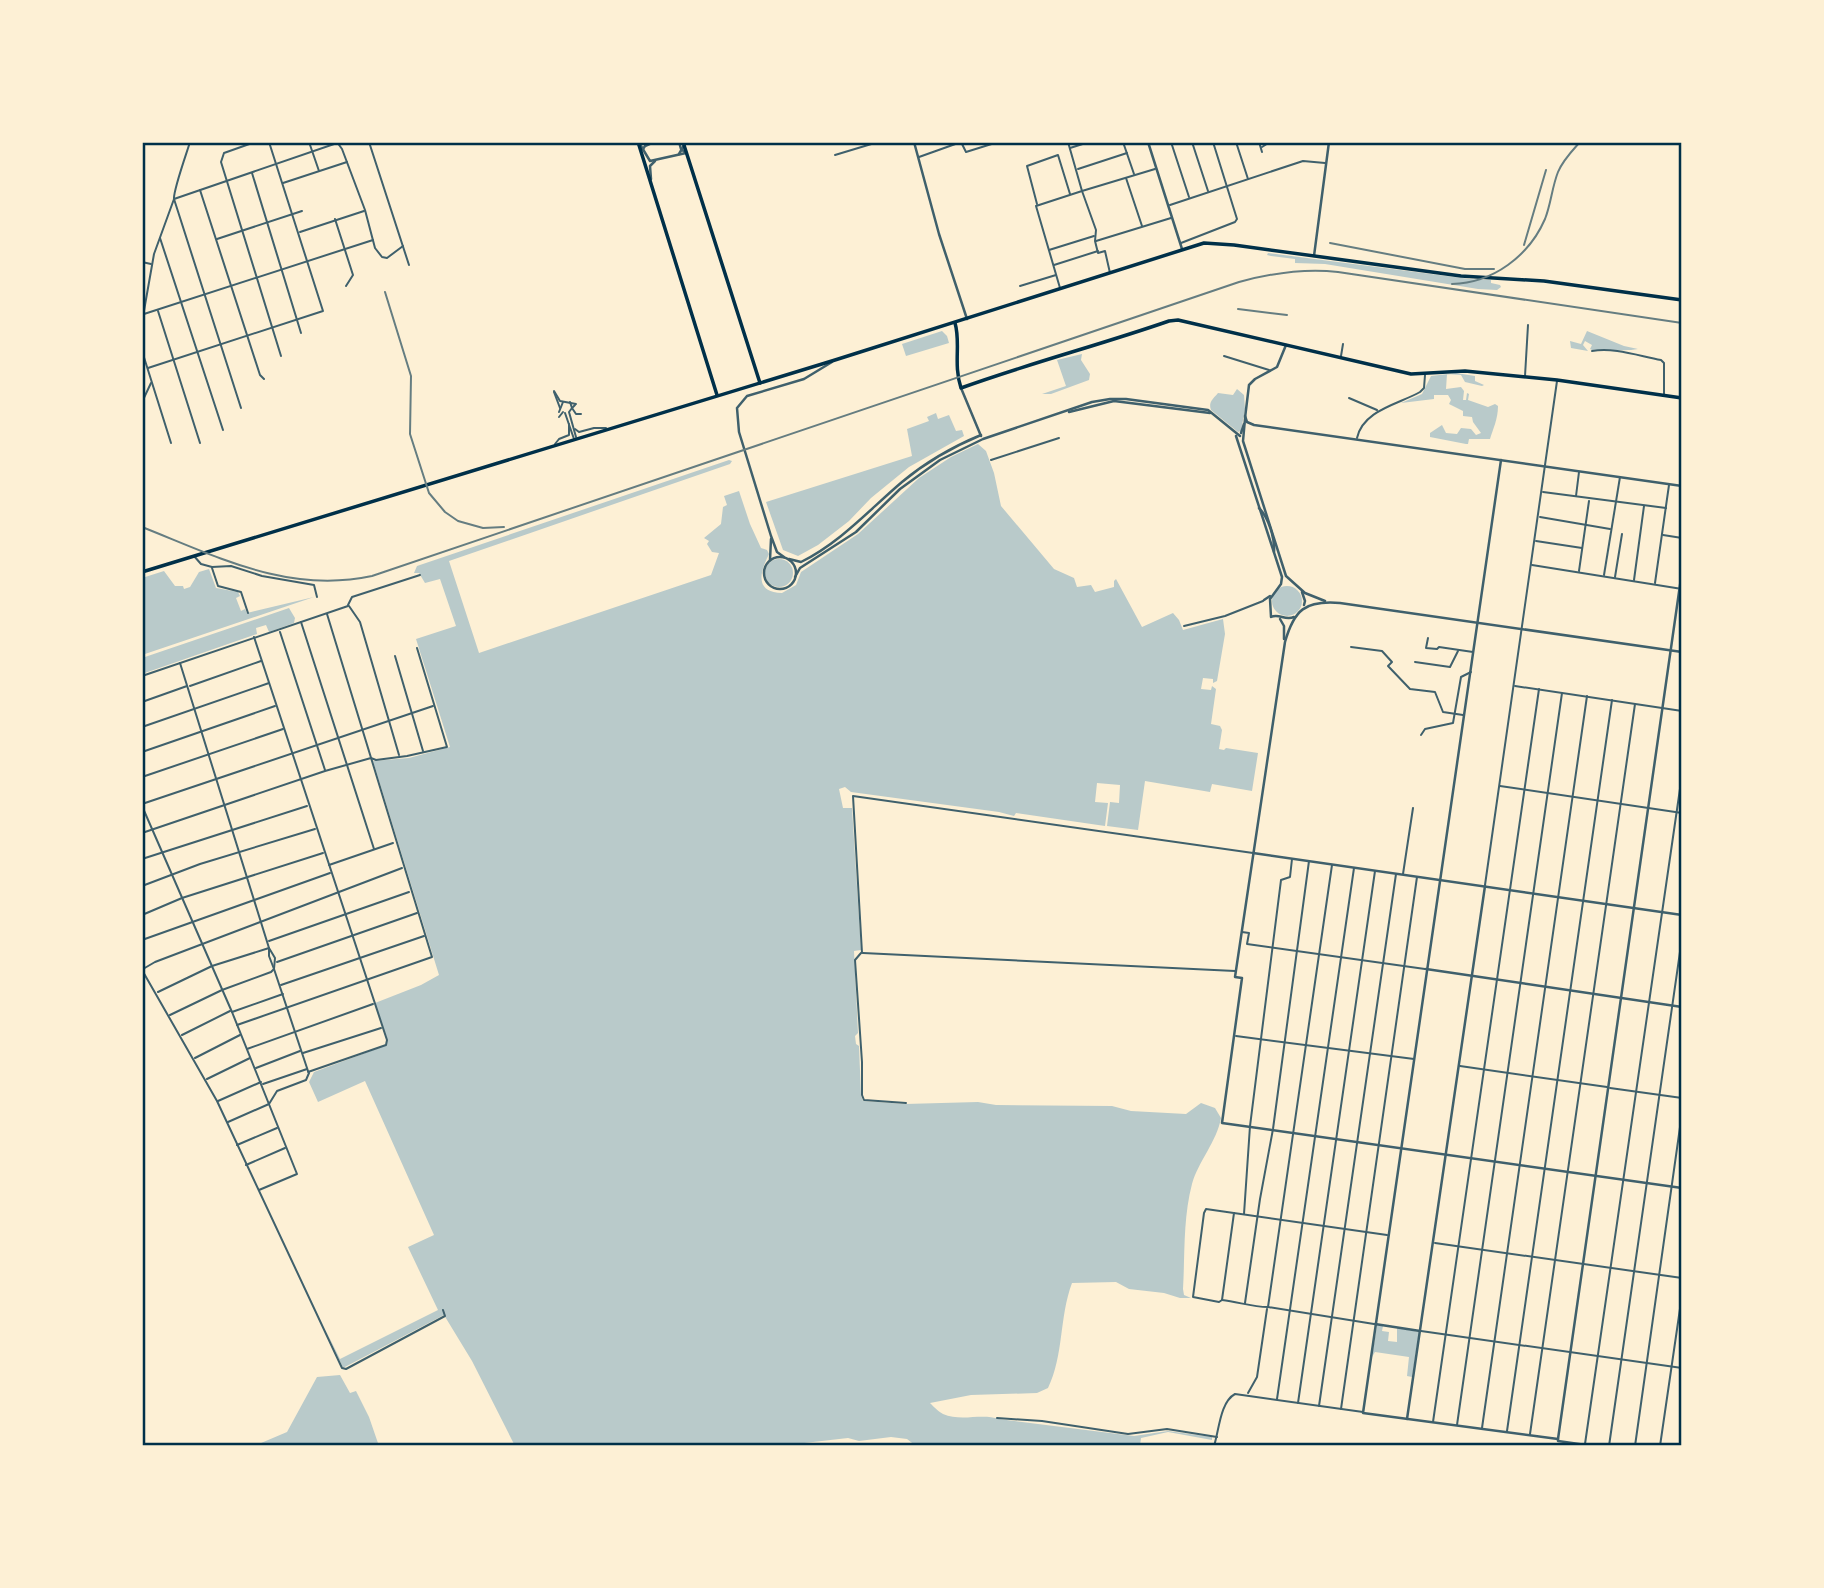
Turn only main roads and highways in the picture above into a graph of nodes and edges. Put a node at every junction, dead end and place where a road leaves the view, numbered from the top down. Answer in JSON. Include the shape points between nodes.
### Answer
{"nodes":[{"id":1,"x":639,"y":143,"type":"edge"},
{"id":2,"x":683,"y":144,"type":"edge"},
{"id":3,"x":1682,"y":300,"type":"edge"},
{"id":4,"x":955,"y":323,"type":"junction"},
{"id":5,"x":760,"y":383,"type":"junction"},
{"id":6,"x":717,"y":395,"type":"junction"},
{"id":7,"x":1682,"y":398,"type":"edge"},
{"id":8,"x":142,"y":572,"type":"edge"}],
"edges":[{"from":1,"to":6,"type":"main road"},
{"from":2,"to":5,"type":"main road"},
{"from":3,"to":4,"type":"main road","via":[[1215,243]]},
{"from":4,"to":5,"type":"main road"},
{"from":4,"to":7,"type":"main road","via":[[961,388],[1169,321],[1191,321],[1411,374],[1465,371]]},
{"from":5,"to":6,"type":"main road"},
{"from":6,"to":8,"type":"main road"}]}
